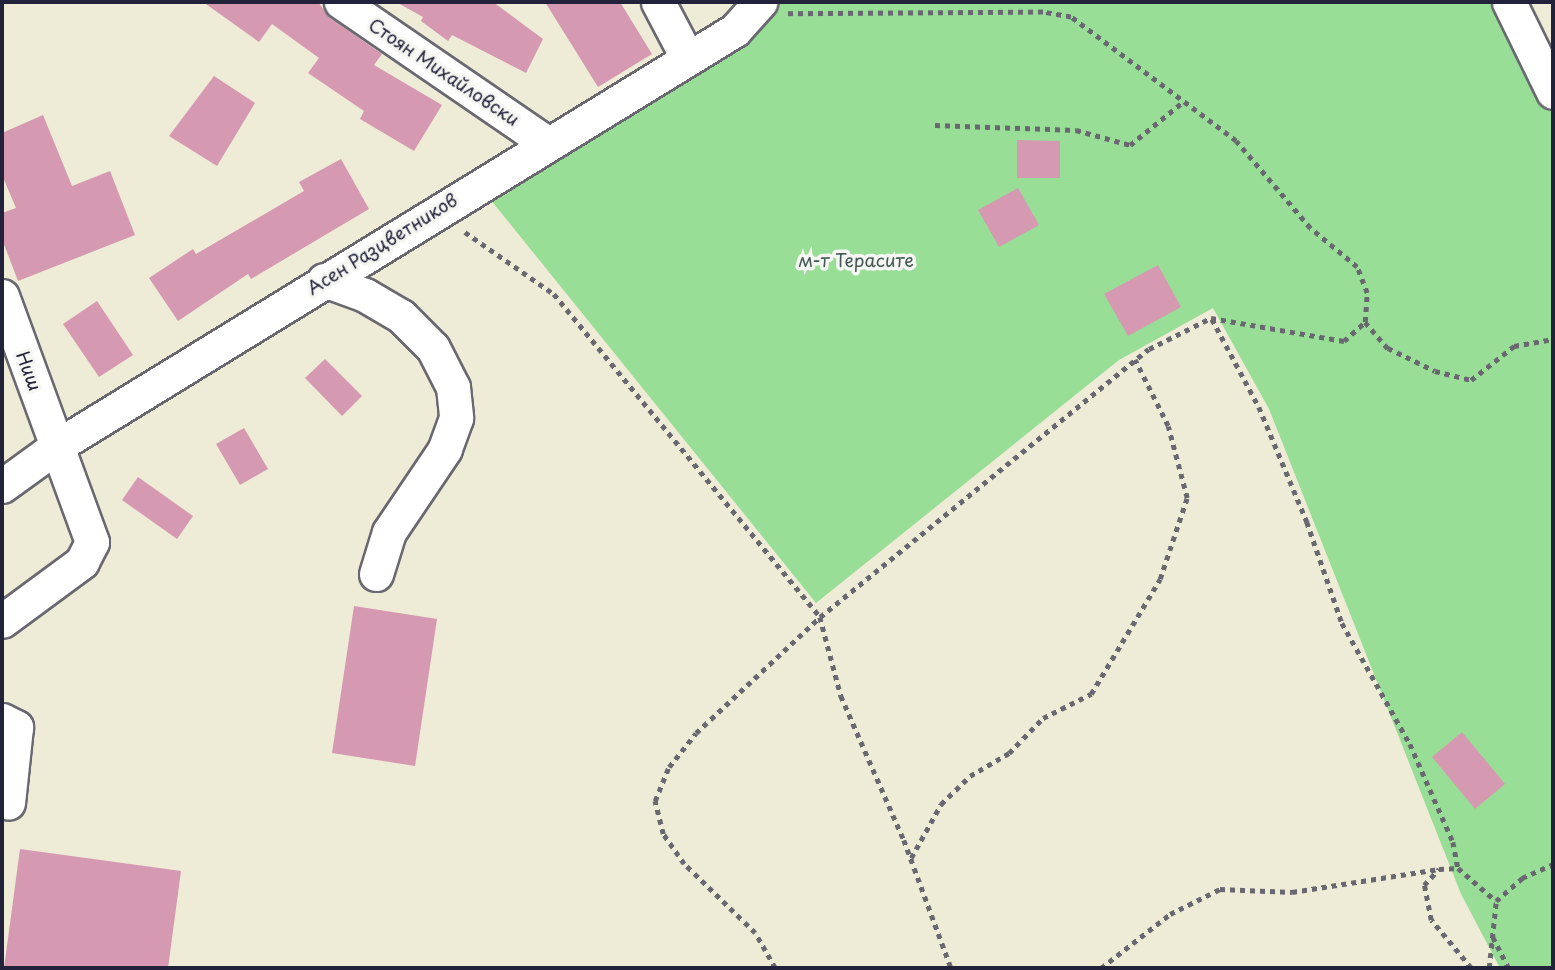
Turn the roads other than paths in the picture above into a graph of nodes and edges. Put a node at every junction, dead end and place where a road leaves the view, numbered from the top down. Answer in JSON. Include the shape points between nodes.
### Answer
{"nodes":[{"id":1,"x":341,"y":2,"type":"edge"},
{"id":2,"x":658,"y":2,"type":"edge"},
{"id":3,"x":1509,"y":2,"type":"edge"},
{"id":4,"x":754,"y":8,"type":"edge"},
{"id":5,"x":688,"y":59,"type":"junction"},
{"id":6,"x":1553,"y":92,"type":"edge"},
{"id":7,"x":547,"y":143,"type":"junction"},
{"id":8,"x":324,"y":280,"type":"junction"},
{"id":9,"x":2,"y":296,"type":"edge"},
{"id":10,"x":57,"y":446,"type":"junction"},
{"id":11,"x":2,"y":486,"type":"edge"},
{"id":12,"x":376,"y":574,"type":"dead end"},
{"id":13,"x":2,"y":621,"type":"edge"},
{"id":14,"x":2,"y":720,"type":"edge"},
{"id":15,"x":8,"y":803,"type":"dead end"}],
"edges":[{"from":1,"to":7,"type":"street","name":"Стоян Михайловски"},
{"from":2,"to":5,"type":"street"},
{"from":3,"to":6,"type":"street"},
{"from":4,"to":5,"type":"street","name":"Асен Разцветников","via":[[735,30]]},
{"from":5,"to":7,"type":"street","name":"Асен Разцветников"},
{"from":7,"to":8,"type":"street","name":"Асен Разцветников"},
{"from":8,"to":10,"type":"street","name":"Асен Разцветников"},
{"from":8,"to":12,"type":"street","via":[[365,295],[401,316],[433,348],[453,387],[457,418],[445,450],[389,532]]},
{"from":9,"to":10,"type":"street","name":"Ниш"},
{"from":10,"to":11,"type":"street","name":"Асен Разцветников"},
{"from":10,"to":13,"type":"street","name":"Ниш","via":[[92,533],[91,550],[82,562]]},
{"from":14,"to":15,"type":"street","via":[[16,727]]}]}
